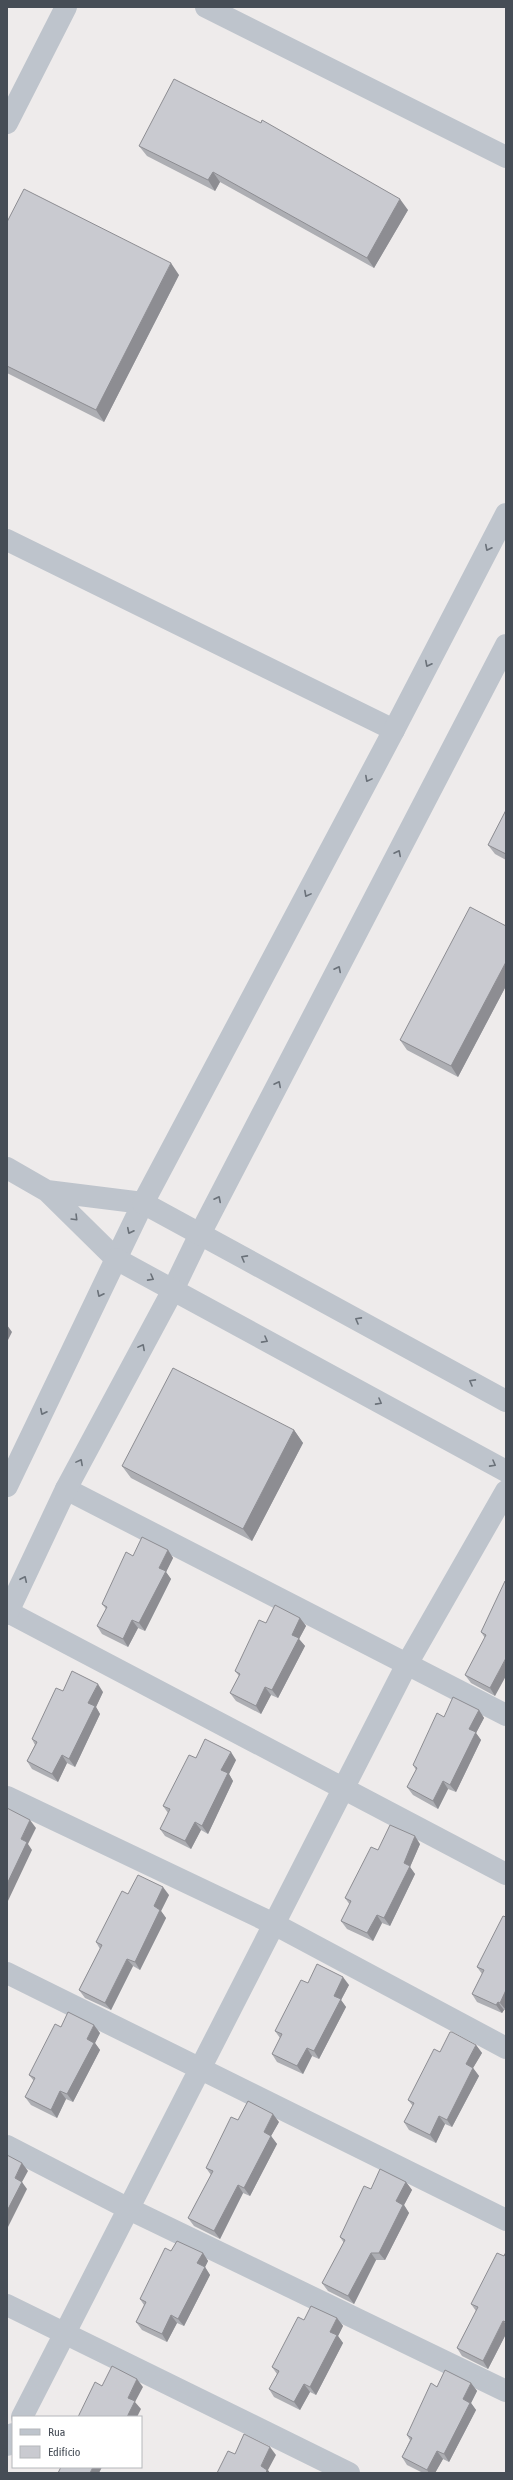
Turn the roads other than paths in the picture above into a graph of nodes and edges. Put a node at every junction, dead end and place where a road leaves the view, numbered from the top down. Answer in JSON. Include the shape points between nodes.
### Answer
{"nodes":[{"id":1,"x":66,"y":7,"type":"edge"},
{"id":2,"x":206,"y":7,"type":"edge"},
{"id":3,"x":7,"y":123,"type":"edge"},
{"id":4,"x":506,"y":156,"type":"edge"},
{"id":5,"x":506,"y":514,"type":"edge"},
{"id":6,"x":7,"y":540,"type":"edge"},
{"id":7,"x":506,"y":645,"type":"edge"},
{"id":8,"x":394,"y":730,"type":"junction"},
{"id":9,"x":7,"y":1168,"type":"edge"},
{"id":10,"x":47,"y":1190,"type":"junction"},
{"id":11,"x":143,"y":1203,"type":"junction"},
{"id":12,"x":200,"y":1234,"type":"junction"},
{"id":13,"x":116,"y":1259,"type":"junction"},
{"id":14,"x":173,"y":1290,"type":"junction"},
{"id":15,"x":506,"y":1401,"type":"edge"},
{"id":16,"x":506,"y":1471,"type":"edge"},
{"id":17,"x":7,"y":1486,"type":"edge"},
{"id":18,"x":66,"y":1489,"type":"junction"},
{"id":19,"x":506,"y":1491,"type":"edge"},
{"id":20,"x":7,"y":1613,"type":"edge"},
{"id":21,"x":407,"y":1664,"type":"junction"},
{"id":22,"x":506,"y":1715,"type":"edge"},
{"id":23,"x":344,"y":1789,"type":"junction"},
{"id":24,"x":7,"y":1796,"type":"edge"},
{"id":25,"x":506,"y":1874,"type":"edge"},
{"id":26,"x":274,"y":1924,"type":"junction"},
{"id":27,"x":7,"y":1973,"type":"edge"},
{"id":28,"x":506,"y":2048,"type":"edge"},
{"id":29,"x":200,"y":2067,"type":"junction"},
{"id":30,"x":7,"y":2146,"type":"edge"},
{"id":31,"x":127,"y":2208,"type":"junction"},
{"id":32,"x":506,"y":2220,"type":"edge"},
{"id":33,"x":7,"y":2305,"type":"edge"},
{"id":34,"x":66,"y":2333,"type":"junction"},
{"id":35,"x":506,"y":2391,"type":"edge"},
{"id":36,"x":23,"y":2416,"type":"edge"},
{"id":37,"x":12,"y":2436,"type":"edge"},
{"id":38,"x":7,"y":2446,"type":"edge"},
{"id":39,"x":349,"y":2473,"type":"edge"}],
"edges":[{"from":1,"to":3,"type":"street"},
{"from":2,"to":4,"type":"street"},
{"from":5,"to":8,"type":"street","one_way":true},
{"from":6,"to":8,"type":"street"},
{"from":12,"to":7,"type":"street","one_way":true},
{"from":8,"to":11,"type":"street","one_way":true},
{"from":9,"to":10,"type":"street"},
{"from":10,"to":11,"type":"street"},
{"from":10,"to":13,"type":"street","one_way":true},
{"from":11,"to":12,"type":"street"},
{"from":11,"to":13,"type":"street","one_way":true},
{"from":12,"to":14,"type":"street"},
{"from":15,"to":12,"type":"street","one_way":true},
{"from":13,"to":14,"type":"street","one_way":true},
{"from":13,"to":17,"type":"street","one_way":true},
{"from":14,"to":16,"type":"street","one_way":true},
{"from":18,"to":14,"type":"street","one_way":true},
{"from":20,"to":18,"type":"street","one_way":true},
{"from":18,"to":21,"type":"street"},
{"from":19,"to":21,"type":"street"},
{"from":20,"to":23,"type":"street"},
{"from":21,"to":22,"type":"street"},
{"from":21,"to":23,"type":"street"},
{"from":23,"to":25,"type":"street"},
{"from":23,"to":26,"type":"street"},
{"from":24,"to":26,"type":"street"},
{"from":26,"to":28,"type":"street"},
{"from":26,"to":29,"type":"street"},
{"from":27,"to":29,"type":"street"},
{"from":29,"to":31,"type":"street"},
{"from":29,"to":32,"type":"street"},
{"from":30,"to":31,"type":"street"},
{"from":31,"to":34,"type":"street"},
{"from":31,"to":35,"type":"street"},
{"from":33,"to":34,"type":"street"},
{"from":34,"to":36,"type":"street"},
{"from":34,"to":39,"type":"street"},
{"from":37,"to":38,"type":"street"}]}
